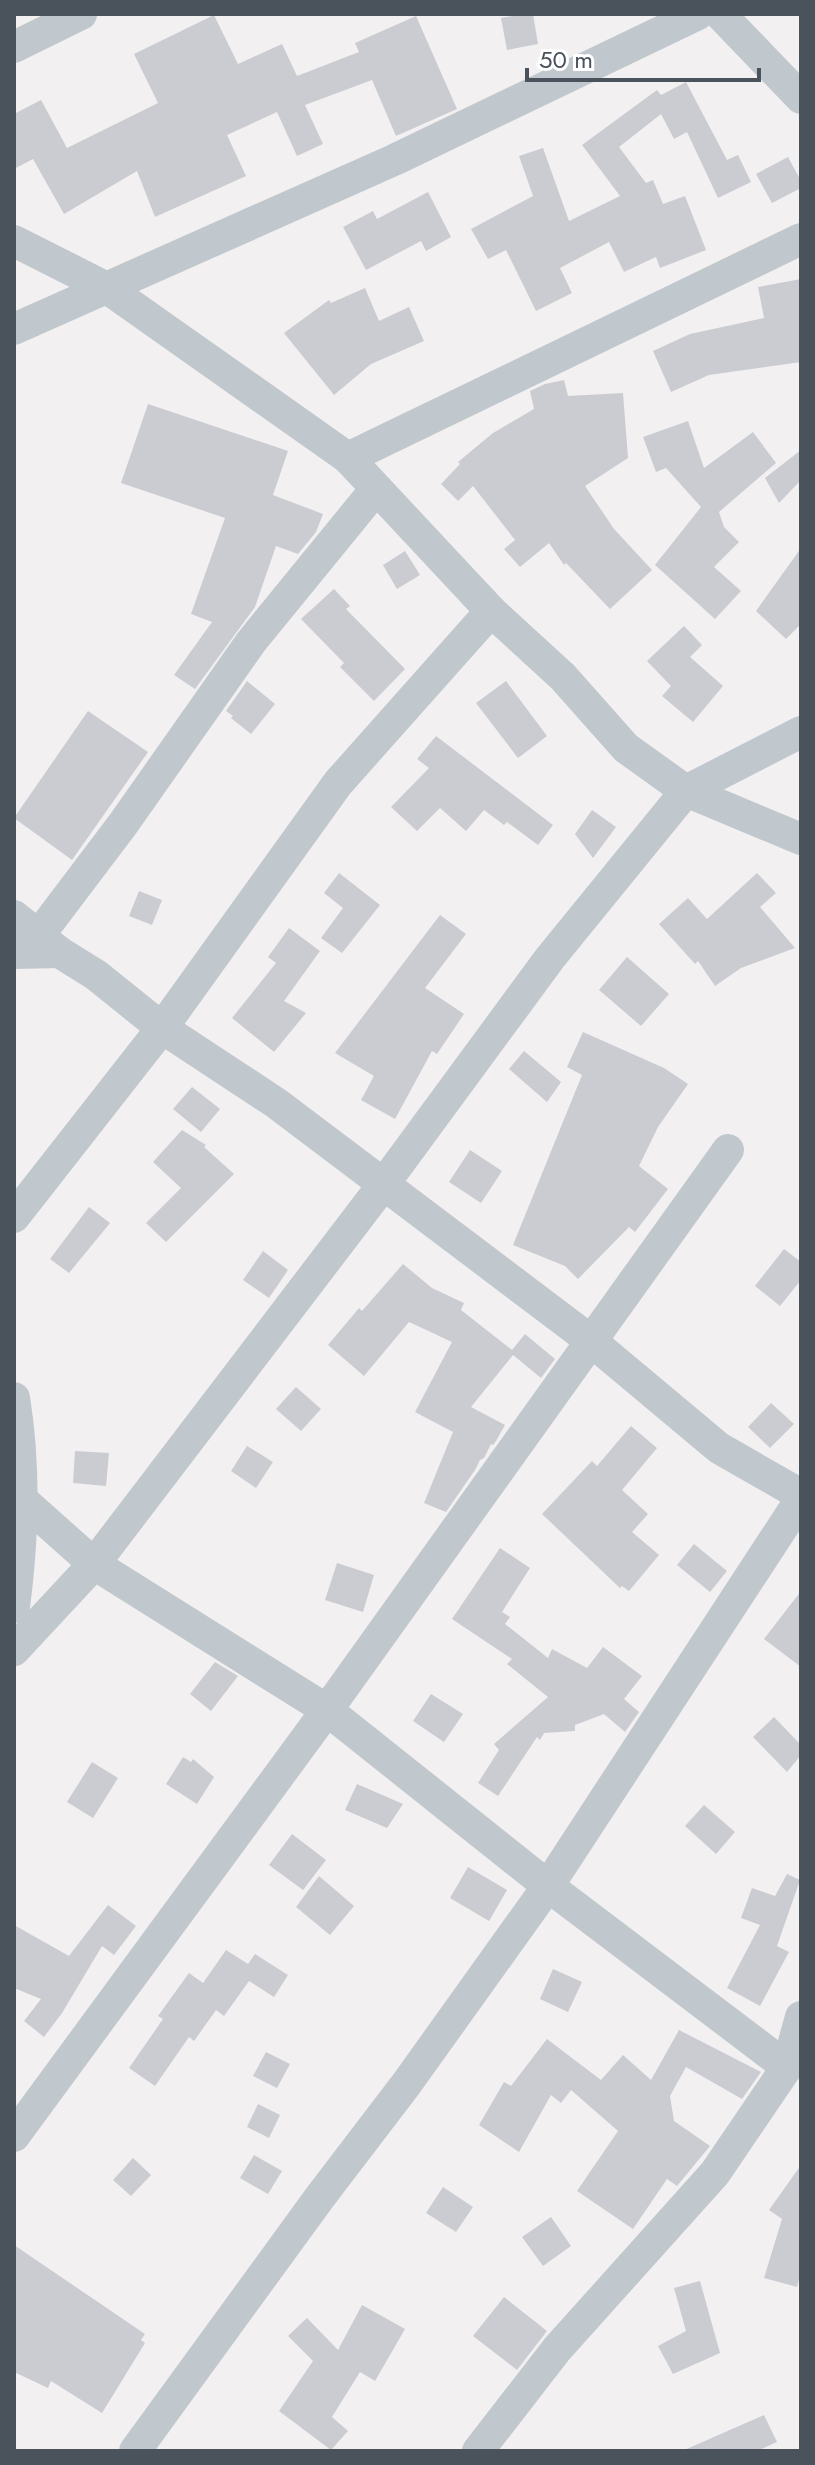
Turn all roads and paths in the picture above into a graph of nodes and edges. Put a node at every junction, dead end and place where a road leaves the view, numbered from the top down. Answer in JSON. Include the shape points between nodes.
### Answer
{"nodes":[{"id":1,"x":81,"y":14,"type":"edge"},
{"id":2,"x":698,"y":14,"type":"edge"},
{"id":3,"x":720,"y":14,"type":"edge"},
{"id":4,"x":14,"y":47,"type":"edge"},
{"id":5,"x":801,"y":98,"type":"edge"},
{"id":6,"x":801,"y":239,"type":"edge"},
{"id":7,"x":14,"y":241,"type":"edge"},
{"id":8,"x":107,"y":288,"type":"junction"},
{"id":9,"x":14,"y":329,"type":"edge"},
{"id":10,"x":348,"y":458,"type":"junction"},
{"id":11,"x":375,"y":490,"type":"junction"},
{"id":12,"x":491,"y":611,"type":"junction"},
{"id":13,"x":801,"y":732,"type":"edge"},
{"id":14,"x":686,"y":791,"type":"junction"},
{"id":15,"x":801,"y":839,"type":"edge"},
{"id":16,"x":31,"y":939,"type":"edge"},
{"id":17,"x":162,"y":1028,"type":"junction"},
{"id":18,"x":728,"y":1150,"type":"dead end"},
{"id":19,"x":383,"y":1185,"type":"junction"},
{"id":20,"x":14,"y":1217,"type":"edge"},
{"id":21,"x":590,"y":1340,"type":"junction"},
{"id":22,"x":14,"y":1398,"type":"edge"},
{"id":23,"x":17,"y":1437,"type":"edge"},
{"id":24,"x":801,"y":1497,"type":"edge"},
{"id":25,"x":17,"y":1498,"type":"edge"},
{"id":26,"x":94,"y":1564,"type":"junction"},
{"id":27,"x":14,"y":1607,"type":"edge"},
{"id":28,"x":14,"y":1650,"type":"edge"},
{"id":29,"x":327,"y":1710,"type":"junction"},
{"id":30,"x":548,"y":1886,"type":"junction"},
{"id":31,"x":801,"y":2017,"type":"edge"},
{"id":32,"x":787,"y":2067,"type":"junction"},
{"id":33,"x":14,"y":2136,"type":"edge"},
{"id":34,"x":135,"y":2451,"type":"edge"},
{"id":35,"x":478,"y":2451,"type":"edge"}],
"edges":[{"from":1,"to":4,"type":"street"},
{"from":2,"to":8,"type":"street","via":[[394,160]]},
{"from":3,"to":5,"type":"street"},
{"from":6,"to":10,"type":"street"},
{"from":7,"to":8,"type":"street"},
{"from":8,"to":9,"type":"street"},
{"from":8,"to":10,"type":"street"},
{"from":10,"to":11,"type":"street"},
{"from":11,"to":12,"type":"street"},
{"from":11,"to":16,"type":"street","via":[[251,642],[123,824]]},
{"from":12,"to":14,"type":"street","via":[[563,677],[626,748]]},
{"from":12,"to":17,"type":"street","via":[[338,783]]},
{"from":13,"to":14,"type":"street"},
{"from":14,"to":15,"type":"street"},
{"from":14,"to":19,"type":"street","via":[[550,958]]},
{"from":16,"to":17,"type":"street","via":[[96,975]]},
{"from":17,"to":19,"type":"street","via":[[276,1103]]},
{"from":17,"to":20,"type":"street"},
{"from":18,"to":21,"type":"street"},
{"from":19,"to":21,"type":"street"},
{"from":19,"to":26,"type":"street"},
{"from":21,"to":24,"type":"street","via":[[719,1448]]},
{"from":21,"to":29,"type":"street"},
{"from":22,"to":23,"type":"street"},
{"from":23,"to":25,"type":"street"},
{"from":24,"to":30,"type":"street"},
{"from":25,"to":26,"type":"street"},
{"from":25,"to":27,"type":"street","via":[[20,1563]]},
{"from":26,"to":28,"type":"street"},
{"from":26,"to":29,"type":"street"},
{"from":29,"to":30,"type":"street"},
{"from":29,"to":33,"type":"street"},
{"from":30,"to":32,"type":"street"},
{"from":30,"to":34,"type":"street"},
{"from":31,"to":32,"type":"street"},
{"from":32,"to":35,"type":"street","via":[[715,2173],[557,2349]]}]}
